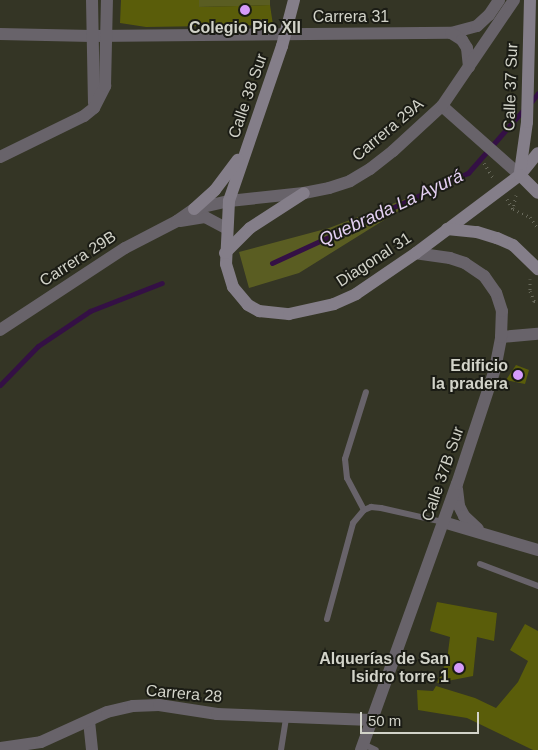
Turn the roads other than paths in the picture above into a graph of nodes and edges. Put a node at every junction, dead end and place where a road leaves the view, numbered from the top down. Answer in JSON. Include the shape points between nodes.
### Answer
{"nodes":[{"id":1,"x":92,"y":0,"type":"edge"},
{"id":2,"x":108,"y":0,"type":"edge"},
{"id":3,"x":294,"y":0,"type":"edge"},
{"id":4,"x":499,"y":0,"type":"edge"},
{"id":5,"x":514,"y":0,"type":"edge"},
{"id":6,"x":530,"y":0,"type":"edge"},
{"id":7,"x":451,"y":33,"type":"junction"},
{"id":8,"x":0,"y":34,"type":"edge"},
{"id":9,"x":286,"y":34,"type":"junction"},
{"id":10,"x":92,"y":36,"type":"junction"},
{"id":11,"x":107,"y":36,"type":"junction"},
{"id":12,"x":469,"y":66,"type":"junction"},
{"id":13,"x":442,"y":106,"type":"junction"},
{"id":14,"x":94,"y":108,"type":"junction"},
{"id":15,"x":251,"y":139,"type":"junction"},
{"id":16,"x":538,"y":153,"type":"edge"},
{"id":17,"x":0,"y":157,"type":"edge"},
{"id":18,"x":520,"y":175,"type":"junction"},
{"id":19,"x":304,"y":193,"type":"junction"},
{"id":20,"x":538,"y":193,"type":"edge"},
{"id":21,"x":228,"y":201,"type":"junction"},
{"id":22,"x":194,"y":209,"type":"junction"},
{"id":23,"x":177,"y":221,"type":"junction"},
{"id":24,"x":226,"y":228,"type":"junction"},
{"id":25,"x":447,"y":230,"type":"junction"},
{"id":26,"x":416,"y":253,"type":"junction"},
{"id":27,"x":225,"y":254,"type":"junction"},
{"id":28,"x":538,"y":269,"type":"edge"},
{"id":29,"x":0,"y":330,"type":"edge"},
{"id":30,"x":538,"y":334,"type":"edge"},
{"id":31,"x":501,"y":337,"type":"junction"},
{"id":32,"x":366,"y":392,"type":"dead end"},
{"id":33,"x":457,"y":484,"type":"junction"},
{"id":34,"x":364,"y":510,"type":"junction"},
{"id":35,"x":443,"y":522,"type":"junction"},
{"id":36,"x":480,"y":532,"type":"junction"},
{"id":37,"x":538,"y":550,"type":"edge"},
{"id":38,"x":480,"y":564,"type":"dead end"},
{"id":39,"x":538,"y":586,"type":"edge"},
{"id":40,"x":326,"y":619,"type":"dead end"},
{"id":41,"x":286,"y":718,"type":"junction"},
{"id":42,"x":372,"y":720,"type":"junction"},
{"id":43,"x":89,"y":721,"type":"junction"},
{"id":44,"x":362,"y":747,"type":"edge"},
{"id":45,"x":0,"y":748,"type":"edge"},
{"id":46,"x":13,"y":748,"type":"edge"},
{"id":47,"x":92,"y":750,"type":"edge"},
{"id":48,"x":281,"y":750,"type":"edge"},
{"id":49,"x":376,"y":750,"type":"edge"}],
"edges":[{"from":1,"to":10,"type":"street"},
{"from":2,"to":11,"type":"street"},
{"from":3,"to":9,"type":"main road","name":"Calle 38 Sur"},
{"from":4,"to":7,"type":"street","name":"Carrera 31","via":[[477,26]]},
{"from":5,"to":12,"type":"street","name":"Carrera 29A"},
{"from":6,"to":18,"type":"main road","name":"Calle 37 Sur","via":[[528,113]]},
{"from":7,"to":9,"type":"street","name":"Carrera 31"},
{"from":7,"to":12,"type":"street","via":[[462,40]]},
{"from":8,"to":10,"type":"street","name":"Carrera 31"},
{"from":9,"to":11,"type":"street","name":"Carrera 31"},
{"from":9,"to":15,"type":"main road","name":"Calle 38 Sur"},
{"from":10,"to":11,"type":"street","name":"Carrera 31"},
{"from":10,"to":14,"type":"street"},
{"from":11,"to":14,"type":"street","via":[[105,86]]},
{"from":12,"to":13,"type":"street","name":"Carrera 29A"},
{"from":13,"to":18,"type":"street"},
{"from":13,"to":19,"type":"street","name":"Carrera 29A","via":[[370,169],[350,181]]},
{"from":14,"to":17,"type":"street"},
{"from":15,"to":21,"type":"main road","name":"Calle 38 Sur"},
{"from":15,"to":22,"type":"main road","via":[[222,183]]},
{"from":16,"to":18,"type":"main road","name":"Diagonal 31"},
{"from":18,"to":20,"type":"main road"},
{"from":18,"to":25,"type":"main road","name":"Diagonal 31"},
{"from":19,"to":21,"type":"street","name":"Carrera 29A"},
{"from":19,"to":27,"type":"main road","via":[[262,219]]},
{"from":21,"to":22,"type":"street","name":"Carrera 29B"},
{"from":21,"to":24,"type":"main road","name":"Diagonal 31"},
{"from":22,"to":23,"type":"street","name":"Carrera 29B"},
{"from":23,"to":24,"type":"street","name":"Carrera 29B","via":[[205,217]]},
{"from":23,"to":29,"type":"street","name":"Carrera 29B","via":[[125,248]]},
{"from":24,"to":27,"type":"main road","name":"Diagonal 31"},
{"from":25,"to":26,"type":"main road","name":"Diagonal 31"},
{"from":25,"to":28,"type":"main road","via":[[477,232],[497,238],[513,245]]},
{"from":26,"to":27,"type":"main road","name":"Diagonal 31","via":[[356,294],[334,304],[288,314],[259,311],[248,305],[233,287]]},
{"from":26,"to":31,"type":"street","name":"Calle 37B Sur","via":[[465,263],[484,276],[496,293],[502,311]]},
{"from":30,"to":31,"type":"street"},
{"from":31,"to":33,"type":"street","name":"Calle 37B Sur","via":[[495,369]]},
{"from":32,"to":34,"type":"lane","via":[[345,459],[348,478]]},
{"from":33,"to":35,"type":"street","name":"Calle 37B Sur"},
{"from":33,"to":36,"type":"street","via":[[459,506]]},
{"from":34,"to":35,"type":"lane","via":[[381,508]]},
{"from":34,"to":40,"type":"lane","via":[[353,523]]},
{"from":35,"to":36,"type":"street"},
{"from":35,"to":42,"type":"street","name":"Calle 37B Sur"},
{"from":36,"to":37,"type":"street"},
{"from":38,"to":39,"type":"lane"},
{"from":41,"to":42,"type":"street","name":"Carrera 28"},
{"from":41,"to":43,"type":"street","name":"Carrera 28","via":[[217,714],[159,705],[132,706]]},
{"from":41,"to":48,"type":"lane"},
{"from":42,"to":44,"type":"street","name":"Calle 37B Sur"},
{"from":43,"to":46,"type":"street","name":"Carrera 28","via":[[41,742]]},
{"from":43,"to":47,"type":"street"},
{"from":44,"to":49,"type":"lane"},
{"from":45,"to":46,"type":"street","name":"Carrera 28"}]}
